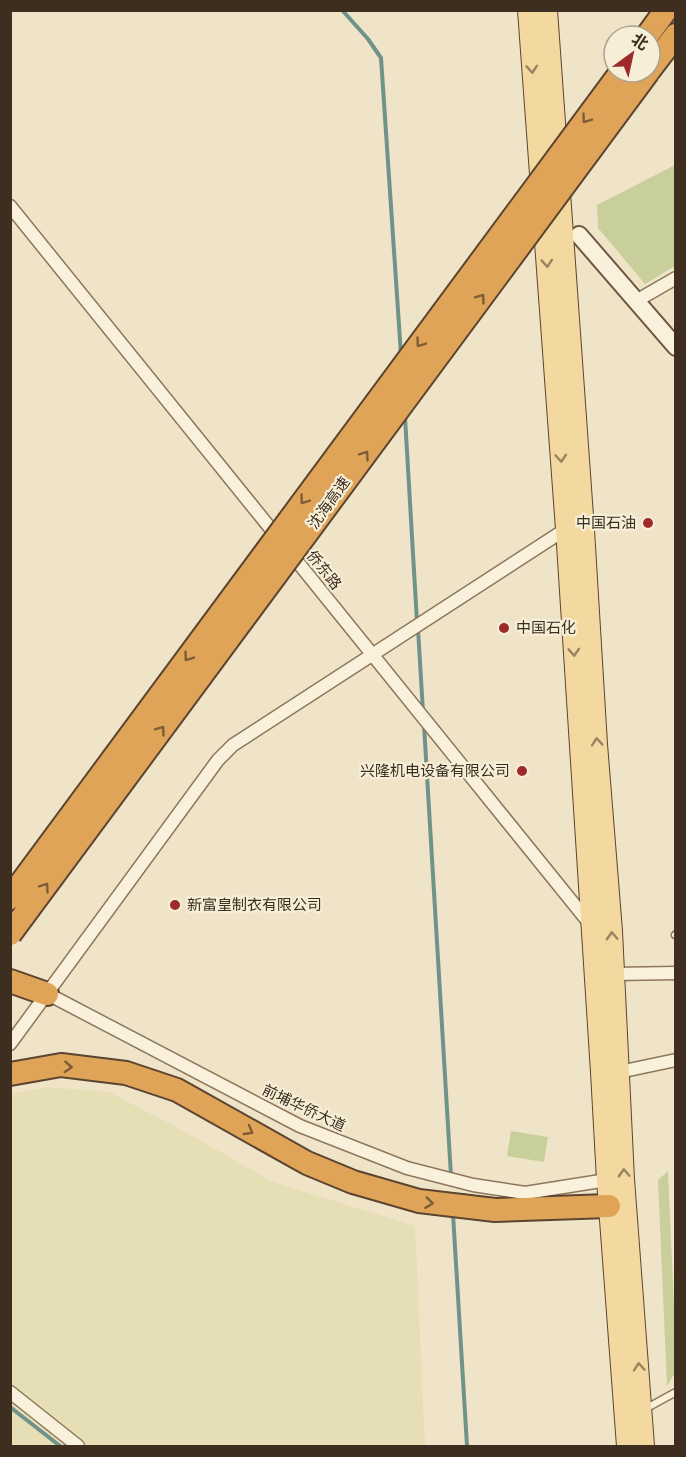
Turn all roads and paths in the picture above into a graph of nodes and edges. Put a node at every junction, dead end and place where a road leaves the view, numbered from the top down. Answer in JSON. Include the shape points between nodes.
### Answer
{"nodes":[{"id":1,"x":528,"y":10,"type":"edge"},
{"id":2,"x":547,"y":10,"type":"edge"},
{"id":3,"x":666,"y":10,"type":"edge"},
{"id":4,"x":656,"y":24,"type":"edge"},
{"id":5,"x":675,"y":35,"type":"edge"},
{"id":6,"x":662,"y":53,"type":"edge"},
{"id":7,"x":612,"y":84,"type":"edge"},
{"id":8,"x":639,"y":84,"type":"edge"},
{"id":9,"x":10,"y":206,"type":"edge"},
{"id":10,"x":579,"y":235,"type":"dead end"},
{"id":11,"x":675,"y":278,"type":"edge"},
{"id":12,"x":636,"y":301,"type":"junction"},
{"id":13,"x":675,"y":347,"type":"edge"},
{"id":14,"x":566,"y":529,"type":"junction"},
{"id":15,"x":373,"y":654,"type":"junction"},
{"id":16,"x":10,"y":898,"type":"edge"},
{"id":17,"x":592,"y":926,"type":"junction"},
{"id":18,"x":10,"y":934,"type":"edge"},
{"id":19,"x":675,"y":973,"type":"edge"},
{"id":20,"x":614,"y":974,"type":"junction"},
{"id":21,"x":10,"y":979,"type":"edge"},
{"id":22,"x":47,"y":994,"type":"junction"},
{"id":23,"x":10,"y":1044,"type":"edge"},
{"id":24,"x":675,"y":1060,"type":"edge"},
{"id":25,"x":619,"y":1072,"type":"junction"},
{"id":26,"x":10,"y":1074,"type":"edge"},
{"id":27,"x":606,"y":1180,"type":"junction"},
{"id":28,"x":609,"y":1206,"type":"junction"},
{"id":29,"x":10,"y":1392,"type":"edge"},
{"id":30,"x":675,"y":1392,"type":"edge"},
{"id":31,"x":642,"y":1411,"type":"junction"},
{"id":32,"x":78,"y":1446,"type":"edge"},
{"id":33,"x":627,"y":1446,"type":"edge"},
{"id":34,"x":644,"y":1446,"type":"edge"}],
"edges":[{"from":1,"to":14,"type":"main road","one_way":true},
{"from":20,"to":2,"type":"main road","one_way":true},
{"from":3,"to":4,"type":"highway"},
{"from":5,"to":6,"type":"highway","name":"沈海高速"},
{"from":7,"to":16,"type":"highway","name":"沈海高速","one_way":true,"bridge":true},
{"from":18,"to":8,"type":"highway","name":"沈海高速","one_way":true,"bridge":true},
{"from":9,"to":15,"type":"street","name":"侨东路"},
{"from":10,"to":12,"type":"street"},
{"from":11,"to":12,"type":"street"},
{"from":12,"to":13,"type":"street"},
{"from":14,"to":15,"type":"street"},
{"from":14,"to":17,"type":"main road","one_way":true},
{"from":15,"to":17,"type":"street","name":"侨东路"},
{"from":15,"to":22,"type":"street","via":[[233,745],[218,760]]},
{"from":17,"to":27,"type":"main road"},
{"from":19,"to":20,"type":"street"},
{"from":20,"to":25,"type":"main road"},
{"from":21,"to":22,"type":"highway"},
{"from":22,"to":23,"type":"street"},
{"from":22,"to":27,"type":"street","name":"前埔华侨大道","via":[[300,1126],[407,1168],[473,1185],[525,1192]]},
{"from":24,"to":25,"type":"street"},
{"from":31,"to":25,"type":"main road","one_way":true},
{"from":26,"to":28,"type":"highway","one_way":true,"via":[[61,1065],[126,1073],[177,1090],[307,1163],[353,1182],[419,1201],[495,1210]]},
{"from":27,"to":28,"type":"main road"},
{"from":28,"to":33,"type":"main road"},
{"from":29,"to":32,"type":"street"},
{"from":30,"to":31,"type":"lane"},
{"from":31,"to":34,"type":"main road"}]}
